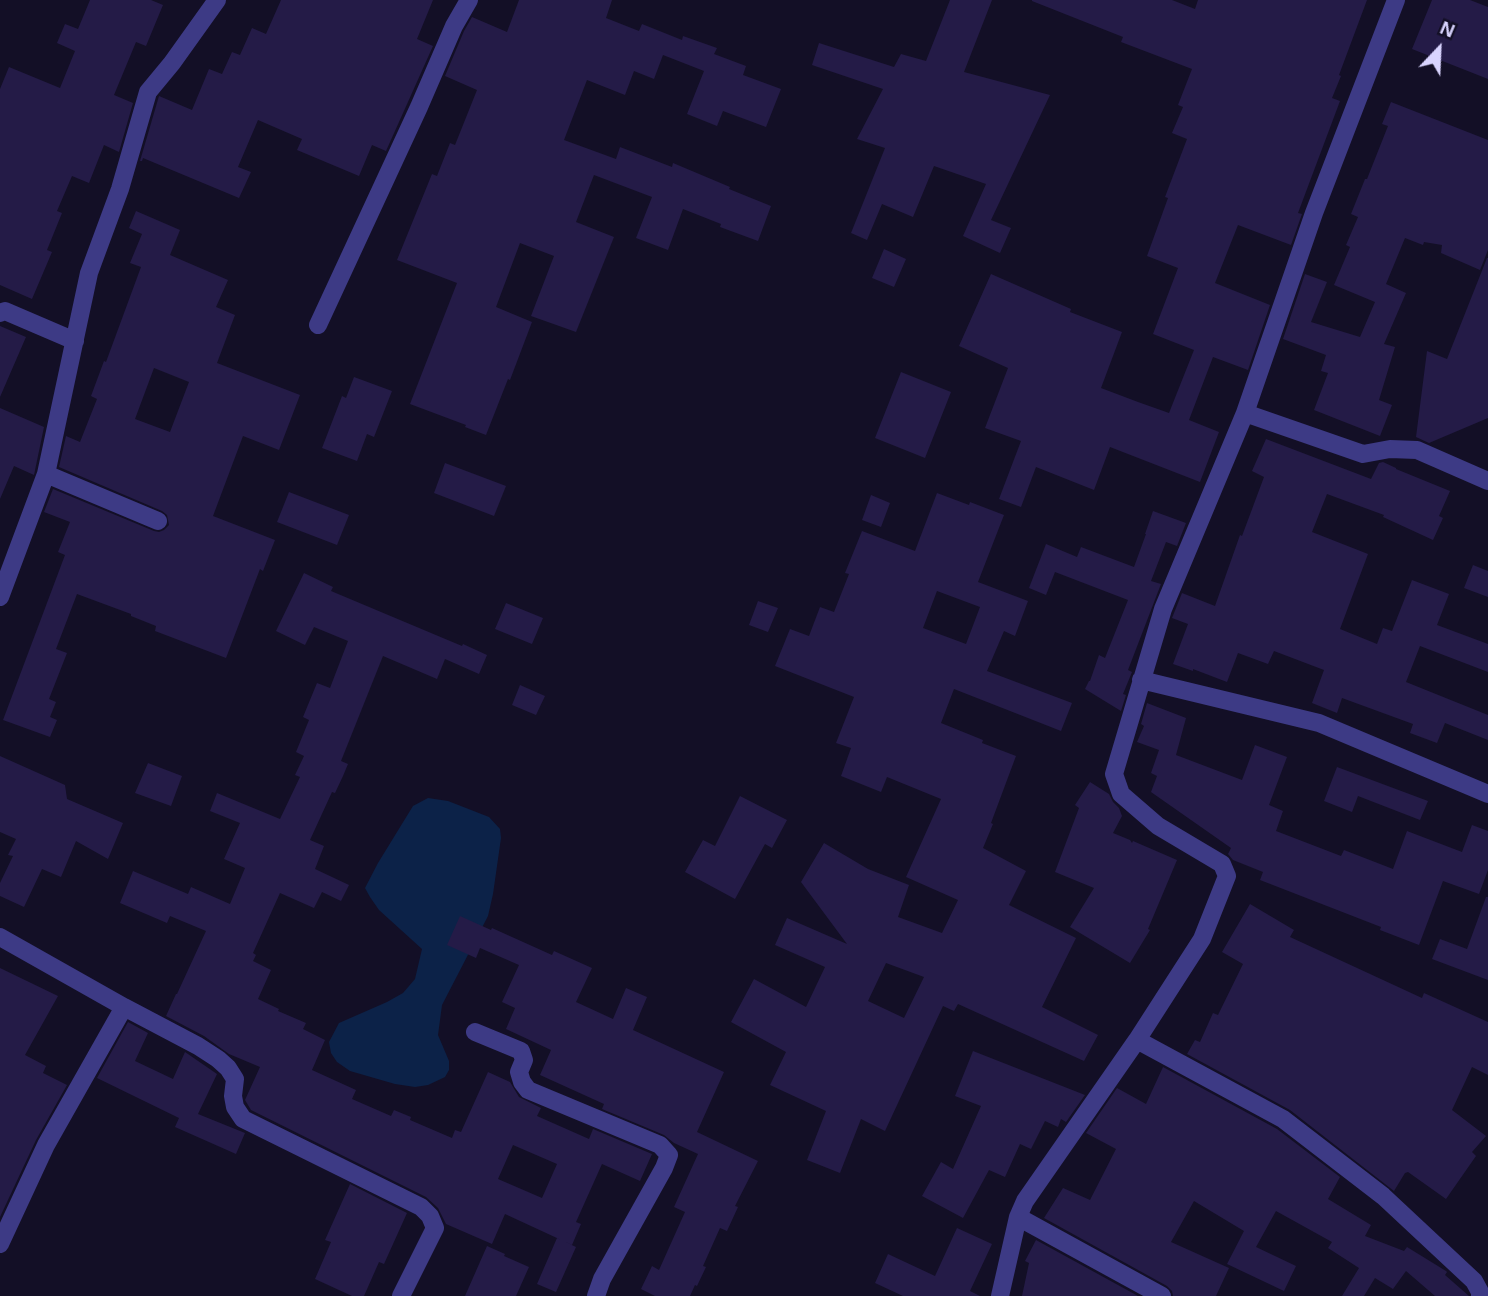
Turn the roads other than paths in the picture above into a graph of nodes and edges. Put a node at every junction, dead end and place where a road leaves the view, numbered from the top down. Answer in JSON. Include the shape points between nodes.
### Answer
{"nodes":[{"id":1,"x":217,"y":0,"type":"edge"},
{"id":2,"x":468,"y":0,"type":"edge"},
{"id":3,"x":1396,"y":0,"type":"edge"},
{"id":4,"x":0,"y":313,"type":"edge"},
{"id":5,"x":318,"y":326,"type":"dead end"},
{"id":6,"x":75,"y":341,"type":"junction"},
{"id":7,"x":1245,"y":413,"type":"junction"},
{"id":8,"x":46,"y":474,"type":"junction"},
{"id":9,"x":1488,"y":481,"type":"edge"},
{"id":10,"x":158,"y":522,"type":"dead end"},
{"id":11,"x":0,"y":597,"type":"edge"},
{"id":12,"x":1141,"y":680,"type":"junction"},
{"id":13,"x":1488,"y":794,"type":"edge"},
{"id":14,"x":0,"y":937,"type":"edge"},
{"id":15,"x":124,"y":1007,"type":"junction"},
{"id":16,"x":475,"y":1032,"type":"dead end"},
{"id":17,"x":1137,"y":1040,"type":"junction"},
{"id":18,"x":1018,"y":1217,"type":"junction"},
{"id":19,"x":0,"y":1244,"type":"edge"},
{"id":20,"x":401,"y":1296,"type":"edge"},
{"id":21,"x":596,"y":1296,"type":"edge"},
{"id":22,"x":1000,"y":1296,"type":"edge"},
{"id":23,"x":1161,"y":1296,"type":"edge"},
{"id":24,"x":1480,"y":1296,"type":"edge"}],
"edges":[{"from":1,"to":6,"type":"street","via":[[148,92],[89,273]]},
{"from":2,"to":5,"type":"street"},
{"from":3,"to":7,"type":"street","via":[[1314,213]]},
{"from":4,"to":6,"type":"street","via":[[5,311]]},
{"from":6,"to":8,"type":"street"},
{"from":7,"to":9,"type":"street","via":[[1363,454],[1418,450]]},
{"from":7,"to":12,"type":"street","via":[[1163,609]]},
{"from":8,"to":10,"type":"street"},
{"from":8,"to":11,"type":"street"},
{"from":12,"to":13,"type":"street","via":[[1319,723]]},
{"from":12,"to":17,"type":"street","via":[[1114,774],[1121,794],[1158,826],[1222,864],[1227,876],[1202,939]]},
{"from":14,"to":15,"type":"street"},
{"from":15,"to":19,"type":"street","via":[[46,1145]]},
{"from":15,"to":20,"type":"street","via":[[198,1046],[228,1068],[235,1079],[235,1107],[243,1119],[421,1207],[430,1216],[435,1228]]},
{"from":16,"to":21,"type":"street","via":[[521,1051],[524,1060],[519,1072],[528,1090],[660,1145],[669,1155]]},
{"from":17,"to":18,"type":"street"},
{"from":17,"to":24,"type":"street","via":[[1283,1119],[1383,1196],[1474,1281]]},
{"from":18,"to":22,"type":"street"},
{"from":18,"to":23,"type":"street"}]}
